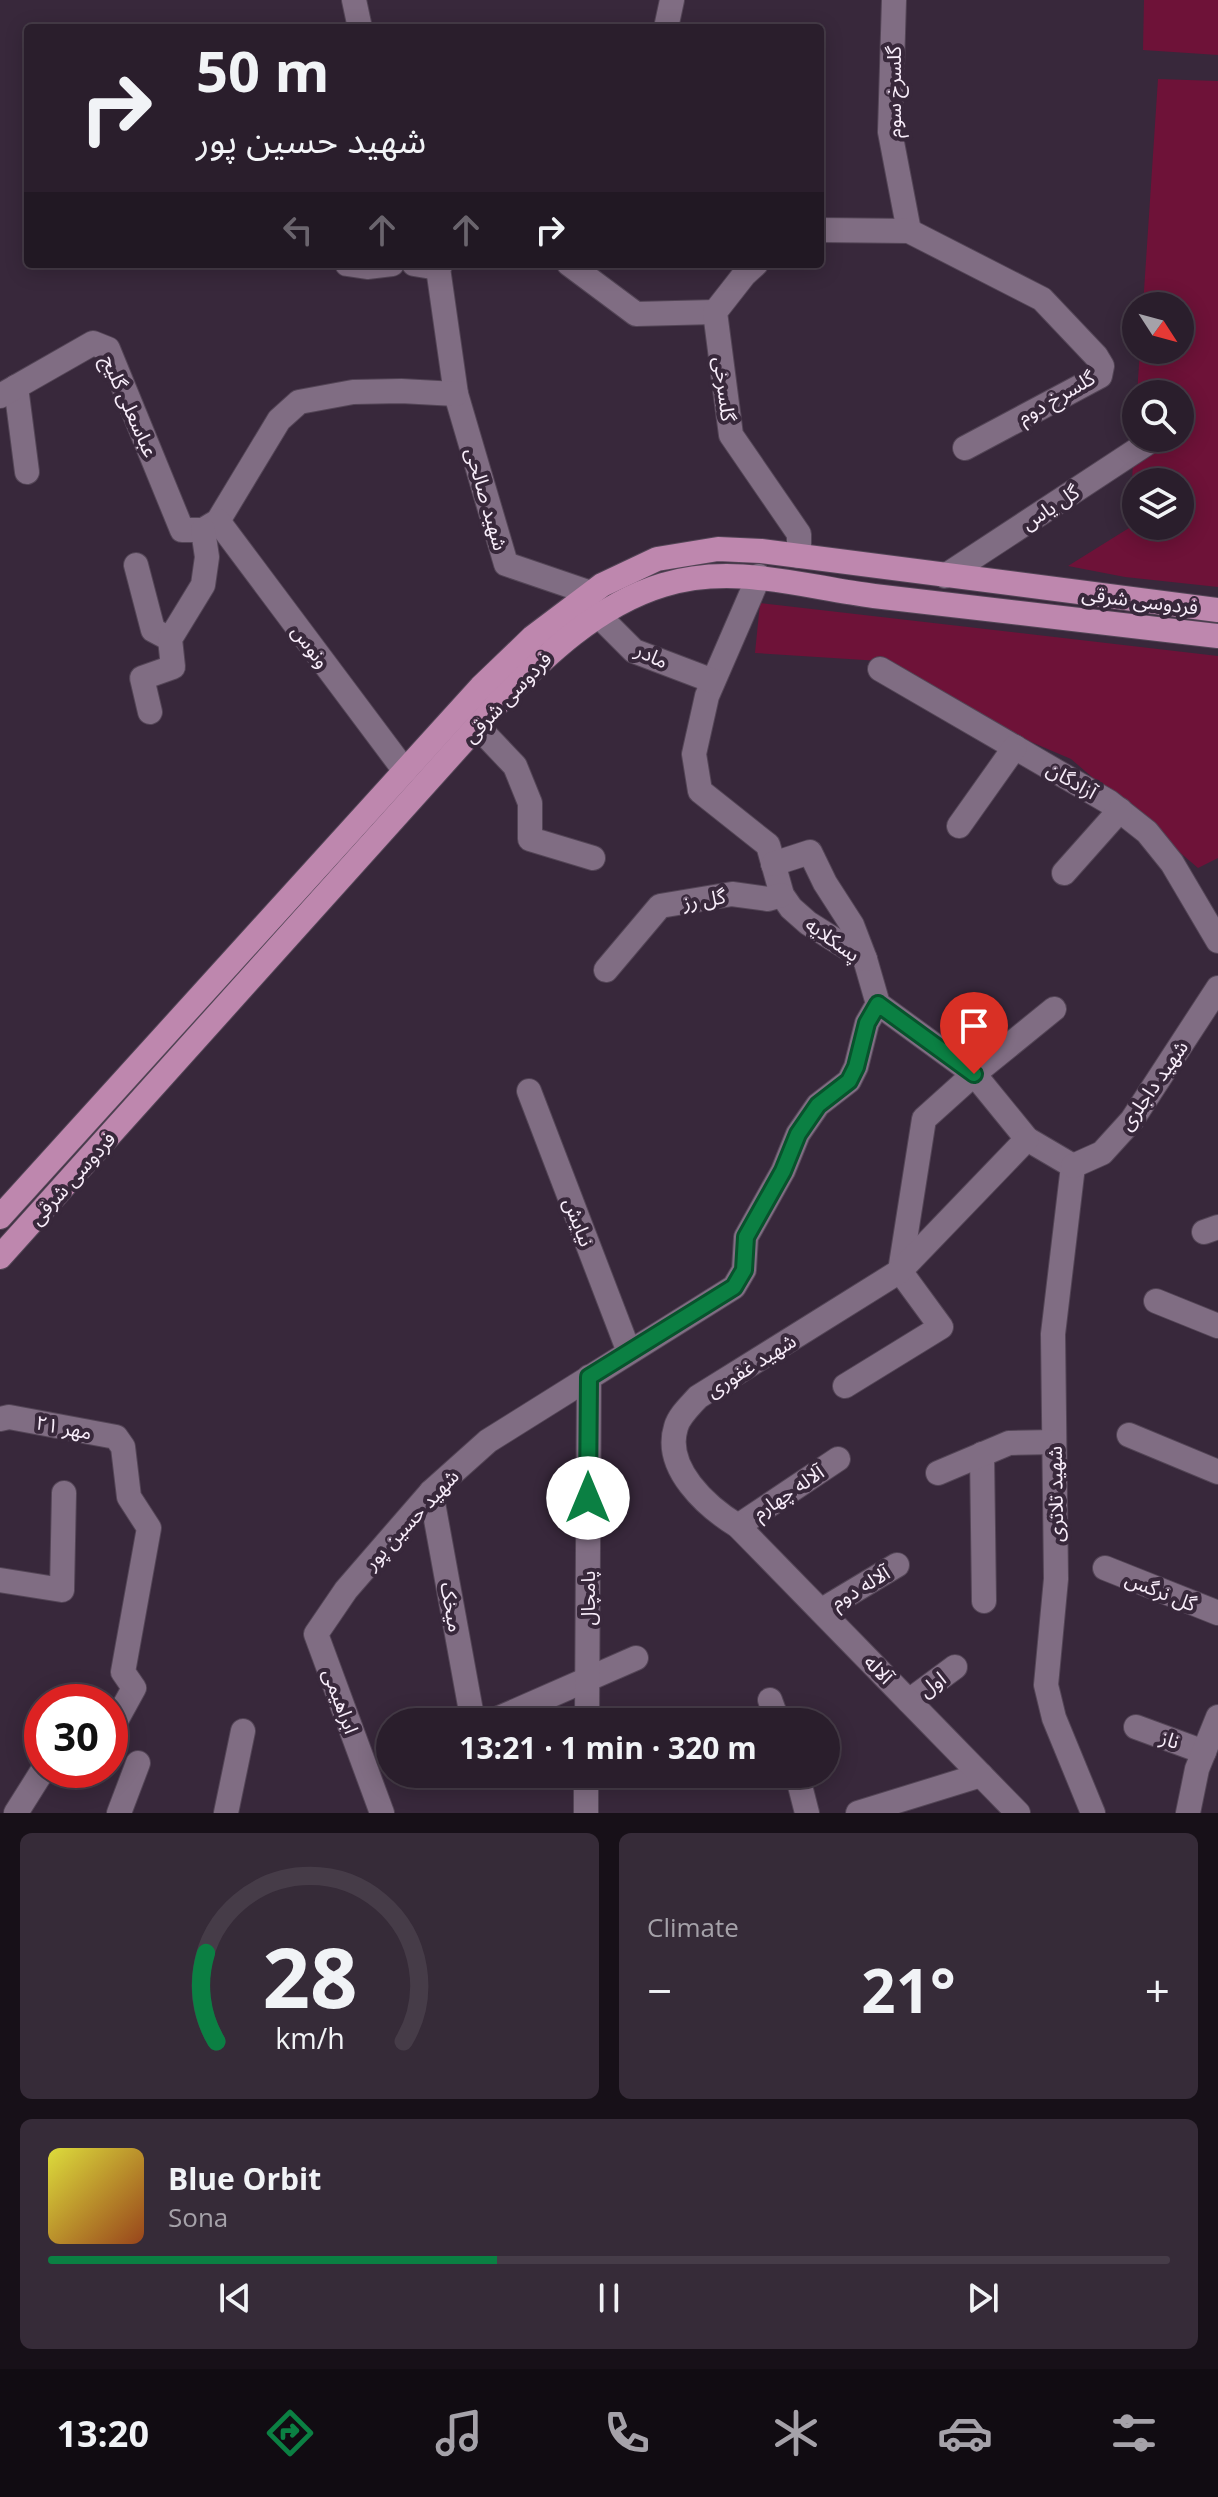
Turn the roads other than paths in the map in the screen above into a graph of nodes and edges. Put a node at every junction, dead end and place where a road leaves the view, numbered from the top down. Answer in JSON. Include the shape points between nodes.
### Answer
{"nodes":[{"id":1,"x":354,"y":0,"type":"edge"},
{"id":2,"x":672,"y":0,"type":"edge"},
{"id":3,"x":894,"y":0,"type":"edge"},
{"id":4,"x":359,"y":24,"type":"edge"},
{"id":5,"x":667,"y":24,"type":"edge"},
{"id":6,"x":824,"y":230,"type":"edge"},
{"id":7,"x":909,"y":231,"type":"junction"},
{"id":8,"x":432,"y":268,"type":"edge"},
{"id":9,"x":574,"y":268,"type":"edge"},
{"id":10,"x":752,"y":268,"type":"edge"},
{"id":11,"x":715,"y":312,"type":"junction"},
{"id":12,"x":8,"y":391,"type":"edge"},
{"id":13,"x":456,"y":394,"type":"junction"},
{"id":14,"x":965,"y":448,"type":"dead end"},
{"id":15,"x":1134,"y":452,"type":"edge"},
{"id":16,"x":27,"y":472,"type":"dead end"},
{"id":17,"x":201,"y":527,"type":"junction"},
{"id":18,"x":799,"y":556,"type":"junction"},
{"id":19,"x":136,"y":565,"type":"dead end"},
{"id":20,"x":759,"y":576,"type":"junction"},
{"id":21,"x":945,"y":576,"type":"junction"},
{"id":22,"x":591,"y":593,"type":"junction"},
{"id":23,"x":1171,"y":605,"type":"junction"},
{"id":24,"x":1218,"y":610,"type":"edge"},
{"id":25,"x":599,"y":616,"type":"junction"},
{"id":26,"x":1167,"y":630,"type":"junction"},
{"id":27,"x":1218,"y":636,"type":"edge"},
{"id":28,"x":170,"y":639,"type":"junction"},
{"id":29,"x":880,"y":669,"type":"dead end"},
{"id":30,"x":713,"y":681,"type":"junction"},
{"id":31,"x":150,"y":712,"type":"dead end"},
{"id":32,"x":477,"y":726,"type":"junction"},
{"id":33,"x":1015,"y":747,"type":"junction"},
{"id":34,"x":405,"y":771,"type":"junction"},
{"id":35,"x":1120,"y":810,"type":"junction"},
{"id":36,"x":959,"y":826,"type":"dead end"},
{"id":37,"x":593,"y":858,"type":"dead end"},
{"id":38,"x":773,"y":864,"type":"junction"},
{"id":39,"x":1064,"y":873,"type":"dead end"},
{"id":40,"x":782,"y":895,"type":"junction"},
{"id":41,"x":1218,"y":941,"type":"edge"},
{"id":42,"x":865,"y":959,"type":"junction"},
{"id":43,"x":606,"y":970,"type":"dead end"},
{"id":44,"x":1218,"y":988,"type":"edge"},
{"id":45,"x":878,"y":1004,"type":"junction"},
{"id":46,"x":1054,"y":1009,"type":"dead end"},
{"id":47,"x":974,"y":1074,"type":"junction"},
{"id":48,"x":529,"y":1091,"type":"dead end"},
{"id":49,"x":1027,"y":1139,"type":"junction"},
{"id":50,"x":1073,"y":1166,"type":"junction"},
{"id":51,"x":0,"y":1217,"type":"edge"},
{"id":52,"x":0,"y":1257,"type":"edge"},
{"id":53,"x":900,"y":1271,"type":"junction"},
{"id":54,"x":1156,"y":1301,"type":"dead end"},
{"id":55,"x":1218,"y":1326,"type":"edge"},
{"id":56,"x":629,"y":1352,"type":"junction"},
{"id":57,"x":589,"y":1377,"type":"junction"},
{"id":58,"x":845,"y":1386,"type":"dead end"},
{"id":59,"x":0,"y":1419,"type":"edge"},
{"id":60,"x":1129,"y":1435,"type":"dead end"},
{"id":61,"x":1054,"y":1442,"type":"junction"},
{"id":62,"x":982,"y":1454,"type":"junction"},
{"id":63,"x":838,"y":1459,"type":"dead end"},
{"id":64,"x":1218,"y":1472,"type":"edge"},
{"id":65,"x":938,"y":1473,"type":"dead end"},
{"id":66,"x":431,"y":1492,"type":"junction"},
{"id":67,"x":64,"y":1493,"type":"dead end"},
{"id":68,"x":738,"y":1526,"type":"junction"},
{"id":69,"x":897,"y":1565,"type":"dead end"},
{"id":70,"x":1105,"y":1568,"type":"dead end"},
{"id":71,"x":0,"y":1580,"type":"edge"},
{"id":72,"x":984,"y":1601,"type":"dead end"},
{"id":73,"x":822,"y":1610,"type":"junction"},
{"id":74,"x":1218,"y":1613,"type":"edge"},
{"id":75,"x":316,"y":1634,"type":"joint"},
{"id":76,"x":636,"y":1658,"type":"dead end"},
{"id":77,"x":955,"y":1667,"type":"dead end"},
{"id":78,"x":587,"y":1679,"type":"junction"},
{"id":79,"x":128,"y":1699,"type":"edge"},
{"id":80,"x":909,"y":1701,"type":"junction"},
{"id":81,"x":470,"y":1708,"type":"edge"},
{"id":82,"x":522,"y":1708,"type":"edge"},
{"id":83,"x":587,"y":1708,"type":"edge"},
{"id":84,"x":1218,"y":1717,"type":"edge"},
{"id":85,"x":1136,"y":1727,"type":"dead end"},
{"id":86,"x":243,"y":1731,"type":"dead end"},
{"id":87,"x":1204,"y":1752,"type":"junction"},
{"id":88,"x":138,"y":1763,"type":"dead end"},
{"id":89,"x":376,"y":1763,"type":"edge"},
{"id":90,"x":981,"y":1775,"type":"junction"},
{"id":91,"x":32,"y":1788,"type":"edge"},
{"id":92,"x":381,"y":1788,"type":"edge"},
{"id":93,"x":586,"y":1788,"type":"edge"},
{"id":94,"x":801,"y":1788,"type":"edge"},
{"id":95,"x":16,"y":1813,"type":"edge"},
{"id":96,"x":119,"y":1813,"type":"edge"},
{"id":97,"x":226,"y":1813,"type":"edge"},
{"id":98,"x":382,"y":1813,"type":"edge"},
{"id":99,"x":586,"y":1813,"type":"edge"},
{"id":100,"x":807,"y":1813,"type":"edge"},
{"id":101,"x":858,"y":1813,"type":"edge"},
{"id":102,"x":1018,"y":1813,"type":"edge"},
{"id":103,"x":1093,"y":1813,"type":"edge"},
{"id":104,"x":1188,"y":1813,"type":"edge"}],
"edges":[{"from":1,"to":4,"type":"street"},
{"from":2,"to":5,"type":"street"},
{"from":3,"to":7,"type":"street","name":"گلسرخ سوم","via":[[890,132]]},
{"from":6,"to":7,"type":"street"},
{"from":7,"to":14,"type":"street","name":"گلسرخ دوم","via":[[1042,299],[1102,366],[1100,376]]},
{"from":8,"to":13,"type":"street","name":"شهید صالحی"},
{"from":9,"to":11,"type":"street","via":[[636,314]]},
{"from":10,"to":11,"type":"street"},
{"from":11,"to":18,"type":"street","name":"گلسرخی","via":[[731,435],[799,534]]},
{"from":12,"to":16,"type":"street"},
{"from":12,"to":17,"type":"street","name":"عباسعلی گلیج","via":[[93,343],[108,349]]},
{"from":13,"to":17,"type":"street","via":[[353,392],[299,402],[279,420]]},
{"from":13,"to":22,"type":"street","name":"شهید صالحی","via":[[506,564]]},
{"from":15,"to":21,"type":"street","name":"گل یاس"},
{"from":17,"to":28,"type":"street","via":[[207,557],[203,585]]},
{"from":17,"to":34,"type":"street","name":"ونوس"},
{"from":18,"to":21,"type":"main road","name":"فردوسی شرقی"},
{"from":18,"to":22,"type":"main road","name":"فردوسی شرقی","via":[[718,549],[657,559]]},
{"from":19,"to":28,"type":"street","via":[[153,630]]},
{"from":20,"to":25,"type":"main road","name":"فردوسی شرقی","via":[[719,575],[664,584]]},
{"from":20,"to":26,"type":"main road","name":"فردوسی شرقی","via":[[869,595]]},
{"from":20,"to":30,"type":"street","name":"پسکلایه"},
{"from":21,"to":23,"type":"main road","name":"فردوسی شرقی"},
{"from":22,"to":34,"type":"main road","name":"فردوسی شرقی","via":[[533,637]]},
{"from":23,"to":24,"type":"main road","name":"فردوسی شرقی"},
{"from":23,"to":26,"type":"main road"},
{"from":25,"to":30,"type":"street","name":"مادر","via":[[634,651]]},
{"from":25,"to":32,"type":"main road","name":"فردوسی شرقی","via":[[547,654]]},
{"from":26,"to":27,"type":"main road","name":"فردوسی شرقی"},
{"from":28,"to":31,"type":"street","via":[[173,667],[142,678]]},
{"from":29,"to":33,"type":"street","name":"آزادگان"},
{"from":30,"to":38,"type":"street","name":"پسکلایه","via":[[694,754],[700,791],[768,845]]},
{"from":32,"to":37,"type":"street","via":[[515,766],[530,803],[530,839]]},
{"from":32,"to":52,"type":"main road","name":"فردوسی شرقی"},
{"from":33,"to":35,"type":"street","name":"آزادگان"},
{"from":33,"to":36,"type":"street"},
{"from":34,"to":51,"type":"main road","name":"فردوسی شرقی"},
{"from":35,"to":39,"type":"street"},
{"from":35,"to":41,"type":"street","name":"آزادگان","via":[[1172,863]]},
{"from":38,"to":40,"type":"street","name":"پسکلایه"},
{"from":38,"to":42,"type":"street","via":[[810,852]]},
{"from":40,"to":42,"type":"street","name":"پسکلایه","via":[[808,923]]},
{"from":40,"to":43,"type":"street","name":"گل رز","via":[[768,899],[732,894],[660,906]]},
{"from":42,"to":45,"type":"street","name":"پسکلایه"},
{"from":44,"to":50,"type":"street","name":"شهید داجلری","via":[[1132,1120],[1102,1153]]},
{"from":45,"to":47,"type":"street"},
{"from":45,"to":56,"type":"street","name":"شهید حسین پور","via":[[849,1081],[818,1105],[798,1134],[746,1237],[744,1270],[734,1287]]},
{"from":46,"to":47,"type":"street"},
{"from":47,"to":49,"type":"street"},
{"from":47,"to":53,"type":"street","via":[[924,1119]]},
{"from":48,"to":56,"type":"street","name":"نیایش"},
{"from":49,"to":50,"type":"street"},
{"from":49,"to":53,"type":"street","name":"شهید غفوری"},
{"from":50,"to":61,"type":"street","name":"شهید تلاتری","via":[[1053,1334]]},
{"from":53,"to":58,"type":"street","via":[[941,1327]]},
{"from":53,"to":68,"type":"street","name":"شهید غفوری","via":[[698,1397],[676,1424],[674,1451],[684,1477]]},
{"from":54,"to":55,"type":"street"},
{"from":56,"to":57,"type":"street","name":"شهید حسین پور"},
{"from":57,"to":66,"type":"street","name":"شهید حسین پور","via":[[488,1441]]},
{"from":57,"to":78,"type":"street","name":"پامچال"},
{"from":59,"to":79,"type":"street","name":"مهر ۲۱","via":[[116,1437],[123,1447],[129,1497],[149,1528],[123,1672],[134,1688]]},
{"from":60,"to":64,"type":"street"},
{"from":61,"to":62,"type":"street","via":[[1009,1443]]},
{"from":61,"to":103,"type":"street","name":"شهید تلاتری","via":[[1056,1579],[1046,1685]]},
{"from":62,"to":65,"type":"street"},
{"from":62,"to":72,"type":"street"},
{"from":63,"to":68,"type":"street","name":"آلاله چهارم"},
{"from":66,"to":75,"type":"street","name":"شهید حسین پور","via":[[346,1590]]},
{"from":66,"to":81,"type":"street","name":"میخک"},
{"from":67,"to":71,"type":"street","via":[[62,1590]]},
{"from":68,"to":73,"type":"street","name":"آلاله"},
{"from":69,"to":73,"type":"street","name":"آلاله دوم"},
{"from":70,"to":74,"type":"street","name":"گل نرگس"},
{"from":73,"to":80,"type":"street","name":"آلاله"},
{"from":75,"to":89,"type":"street","name":"ابراهیمی"},
{"from":76,"to":78,"type":"street"},
{"from":77,"to":80,"type":"street","name":"اول"},
{"from":78,"to":82,"type":"street"},
{"from":78,"to":83,"type":"street","name":"پامچال"},
{"from":80,"to":90,"type":"street","name":"آلاله"},
{"from":84,"to":87,"type":"street"},
{"from":85,"to":87,"type":"street","name":"ناز"},
{"from":86,"to":97,"type":"street"},
{"from":87,"to":104,"type":"street"},
{"from":88,"to":96,"type":"street"},
{"from":90,"to":101,"type":"street"},
{"from":90,"to":102,"type":"street","name":"آلاله"},
{"from":91,"to":95,"type":"street"},
{"from":92,"to":98,"type":"street","name":"ابراهیمی"},
{"from":93,"to":99,"type":"street"},
{"from":94,"to":100,"type":"street"}]}
